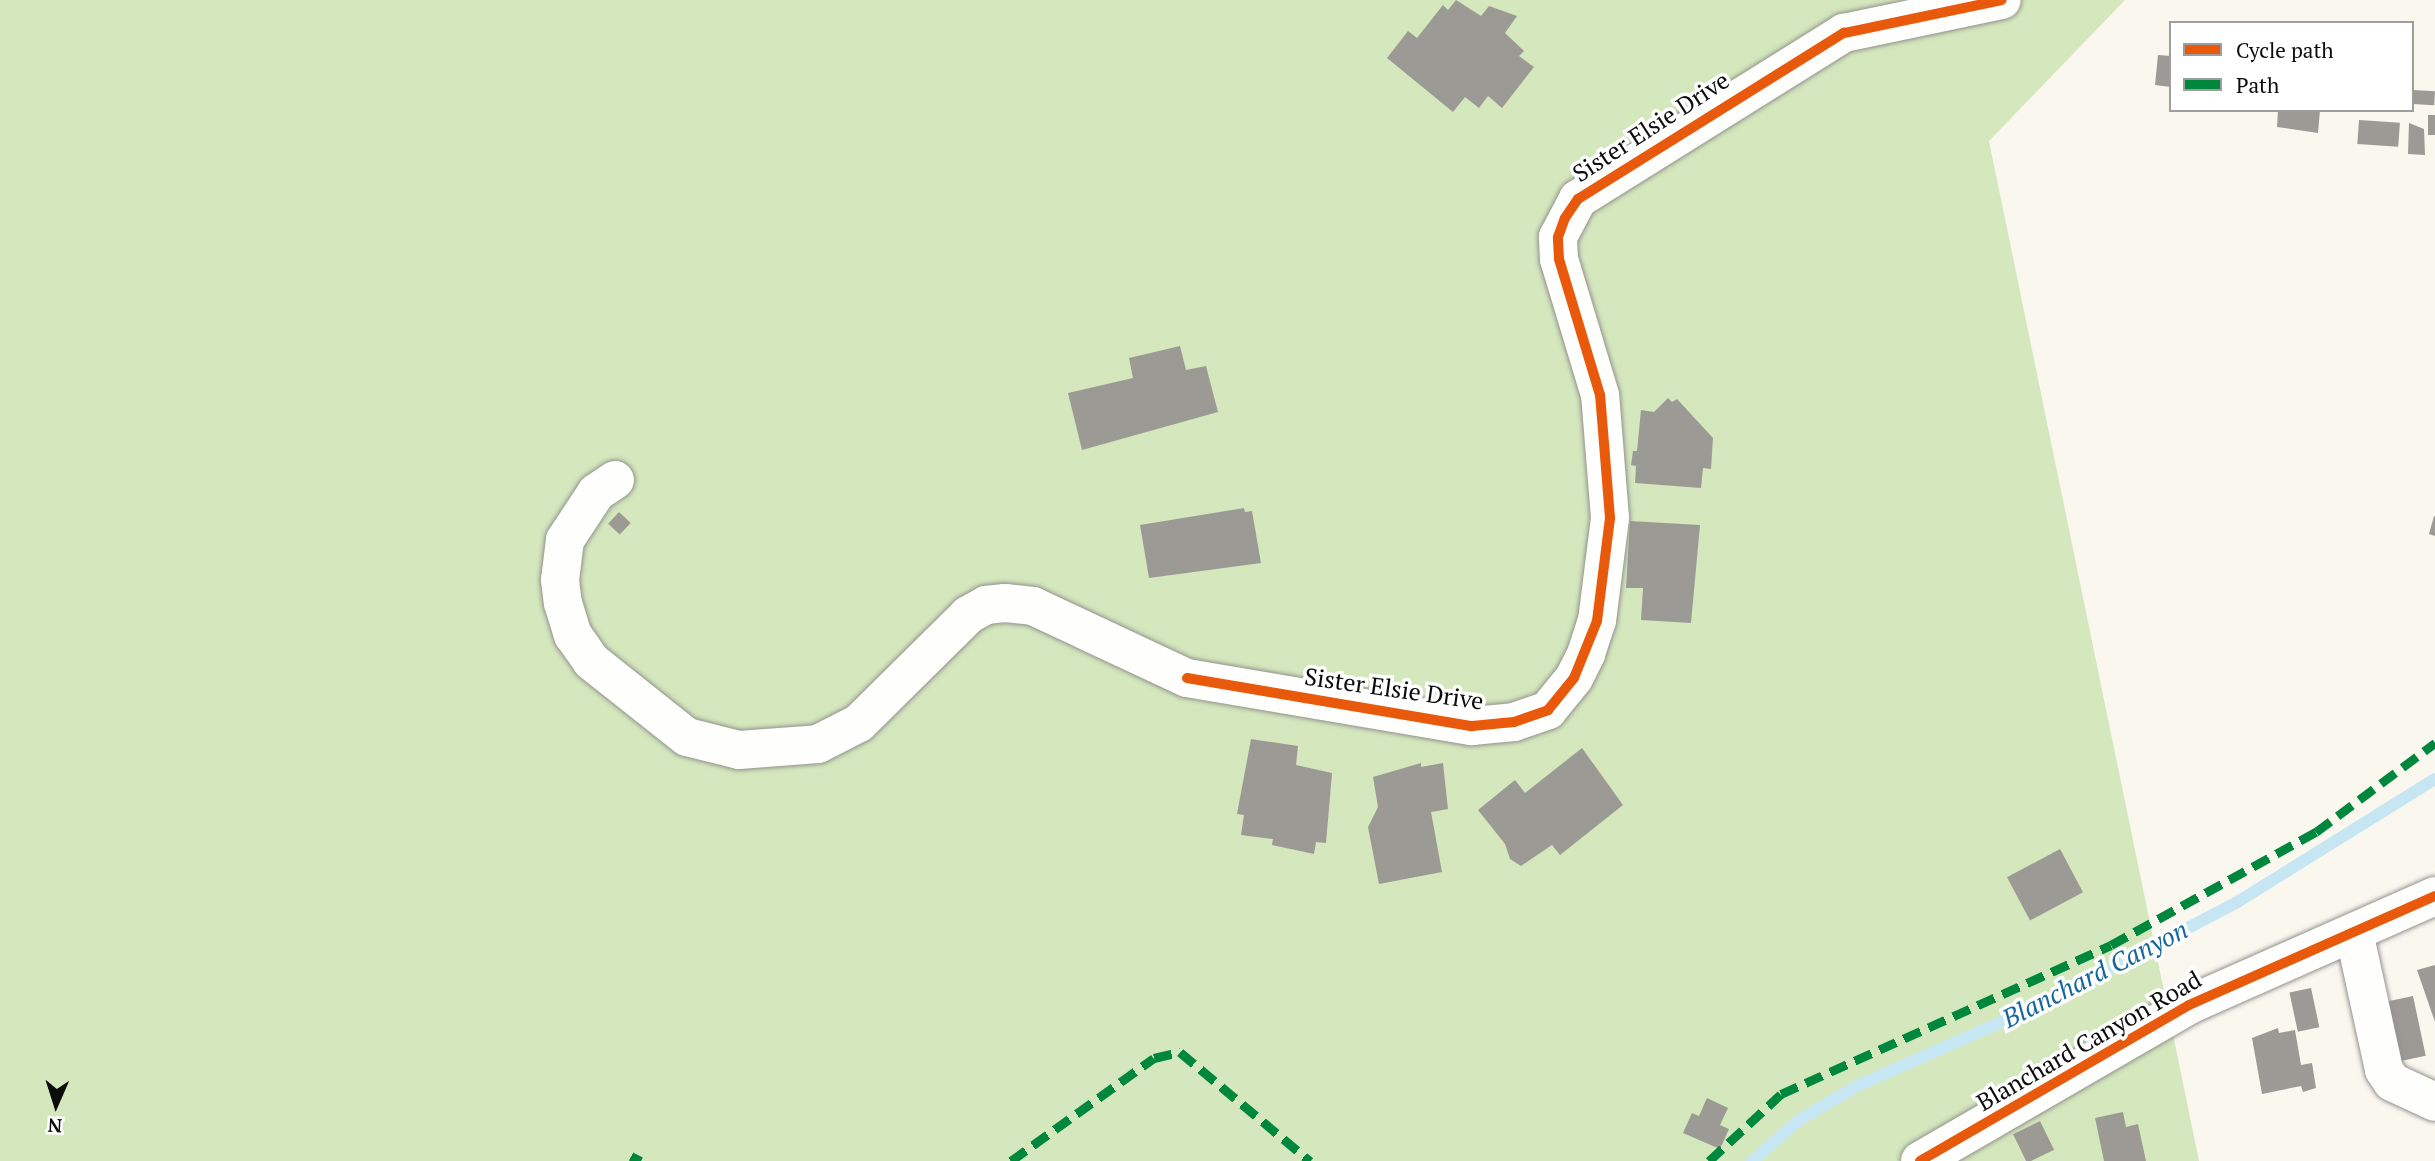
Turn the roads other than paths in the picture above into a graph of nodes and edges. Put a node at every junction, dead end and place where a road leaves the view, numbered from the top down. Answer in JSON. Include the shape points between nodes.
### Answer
{"nodes":[{"id":1,"x":2002,"y":0,"type":"edge"},
{"id":2,"x":615,"y":480,"type":"dead end"},
{"id":3,"x":2435,"y":896,"type":"edge"},
{"id":4,"x":2354,"y":932,"type":"junction"},
{"id":5,"x":2435,"y":1102,"type":"edge"},
{"id":6,"x":1920,"y":1161,"type":"edge"}],
"edges":[{"from":1,"to":2,"type":"street","name":"Sister Elsie Drive","via":[[1844,33],[1578,199],[1565,218],[1558,237],[1559,259],[1600,395],[1610,518],[1597,621],[1574,678],[1548,709],[1514,722],[1472,726],[1187,678],[1033,606],[986,605],[968,614],[859,723],[818,744],[739,750],[687,737],[591,661],[573,635],[563,604],[560,580],[565,540],[596,493]]},
{"from":3,"to":4,"type":"street","name":"Blanchard Canyon Road"},
{"from":4,"to":5,"type":"street","via":[[2384,1070],[2392,1082]]},
{"from":4,"to":6,"type":"street","name":"Blanchard Canyon Road","via":[[2189,1005]]}]}
